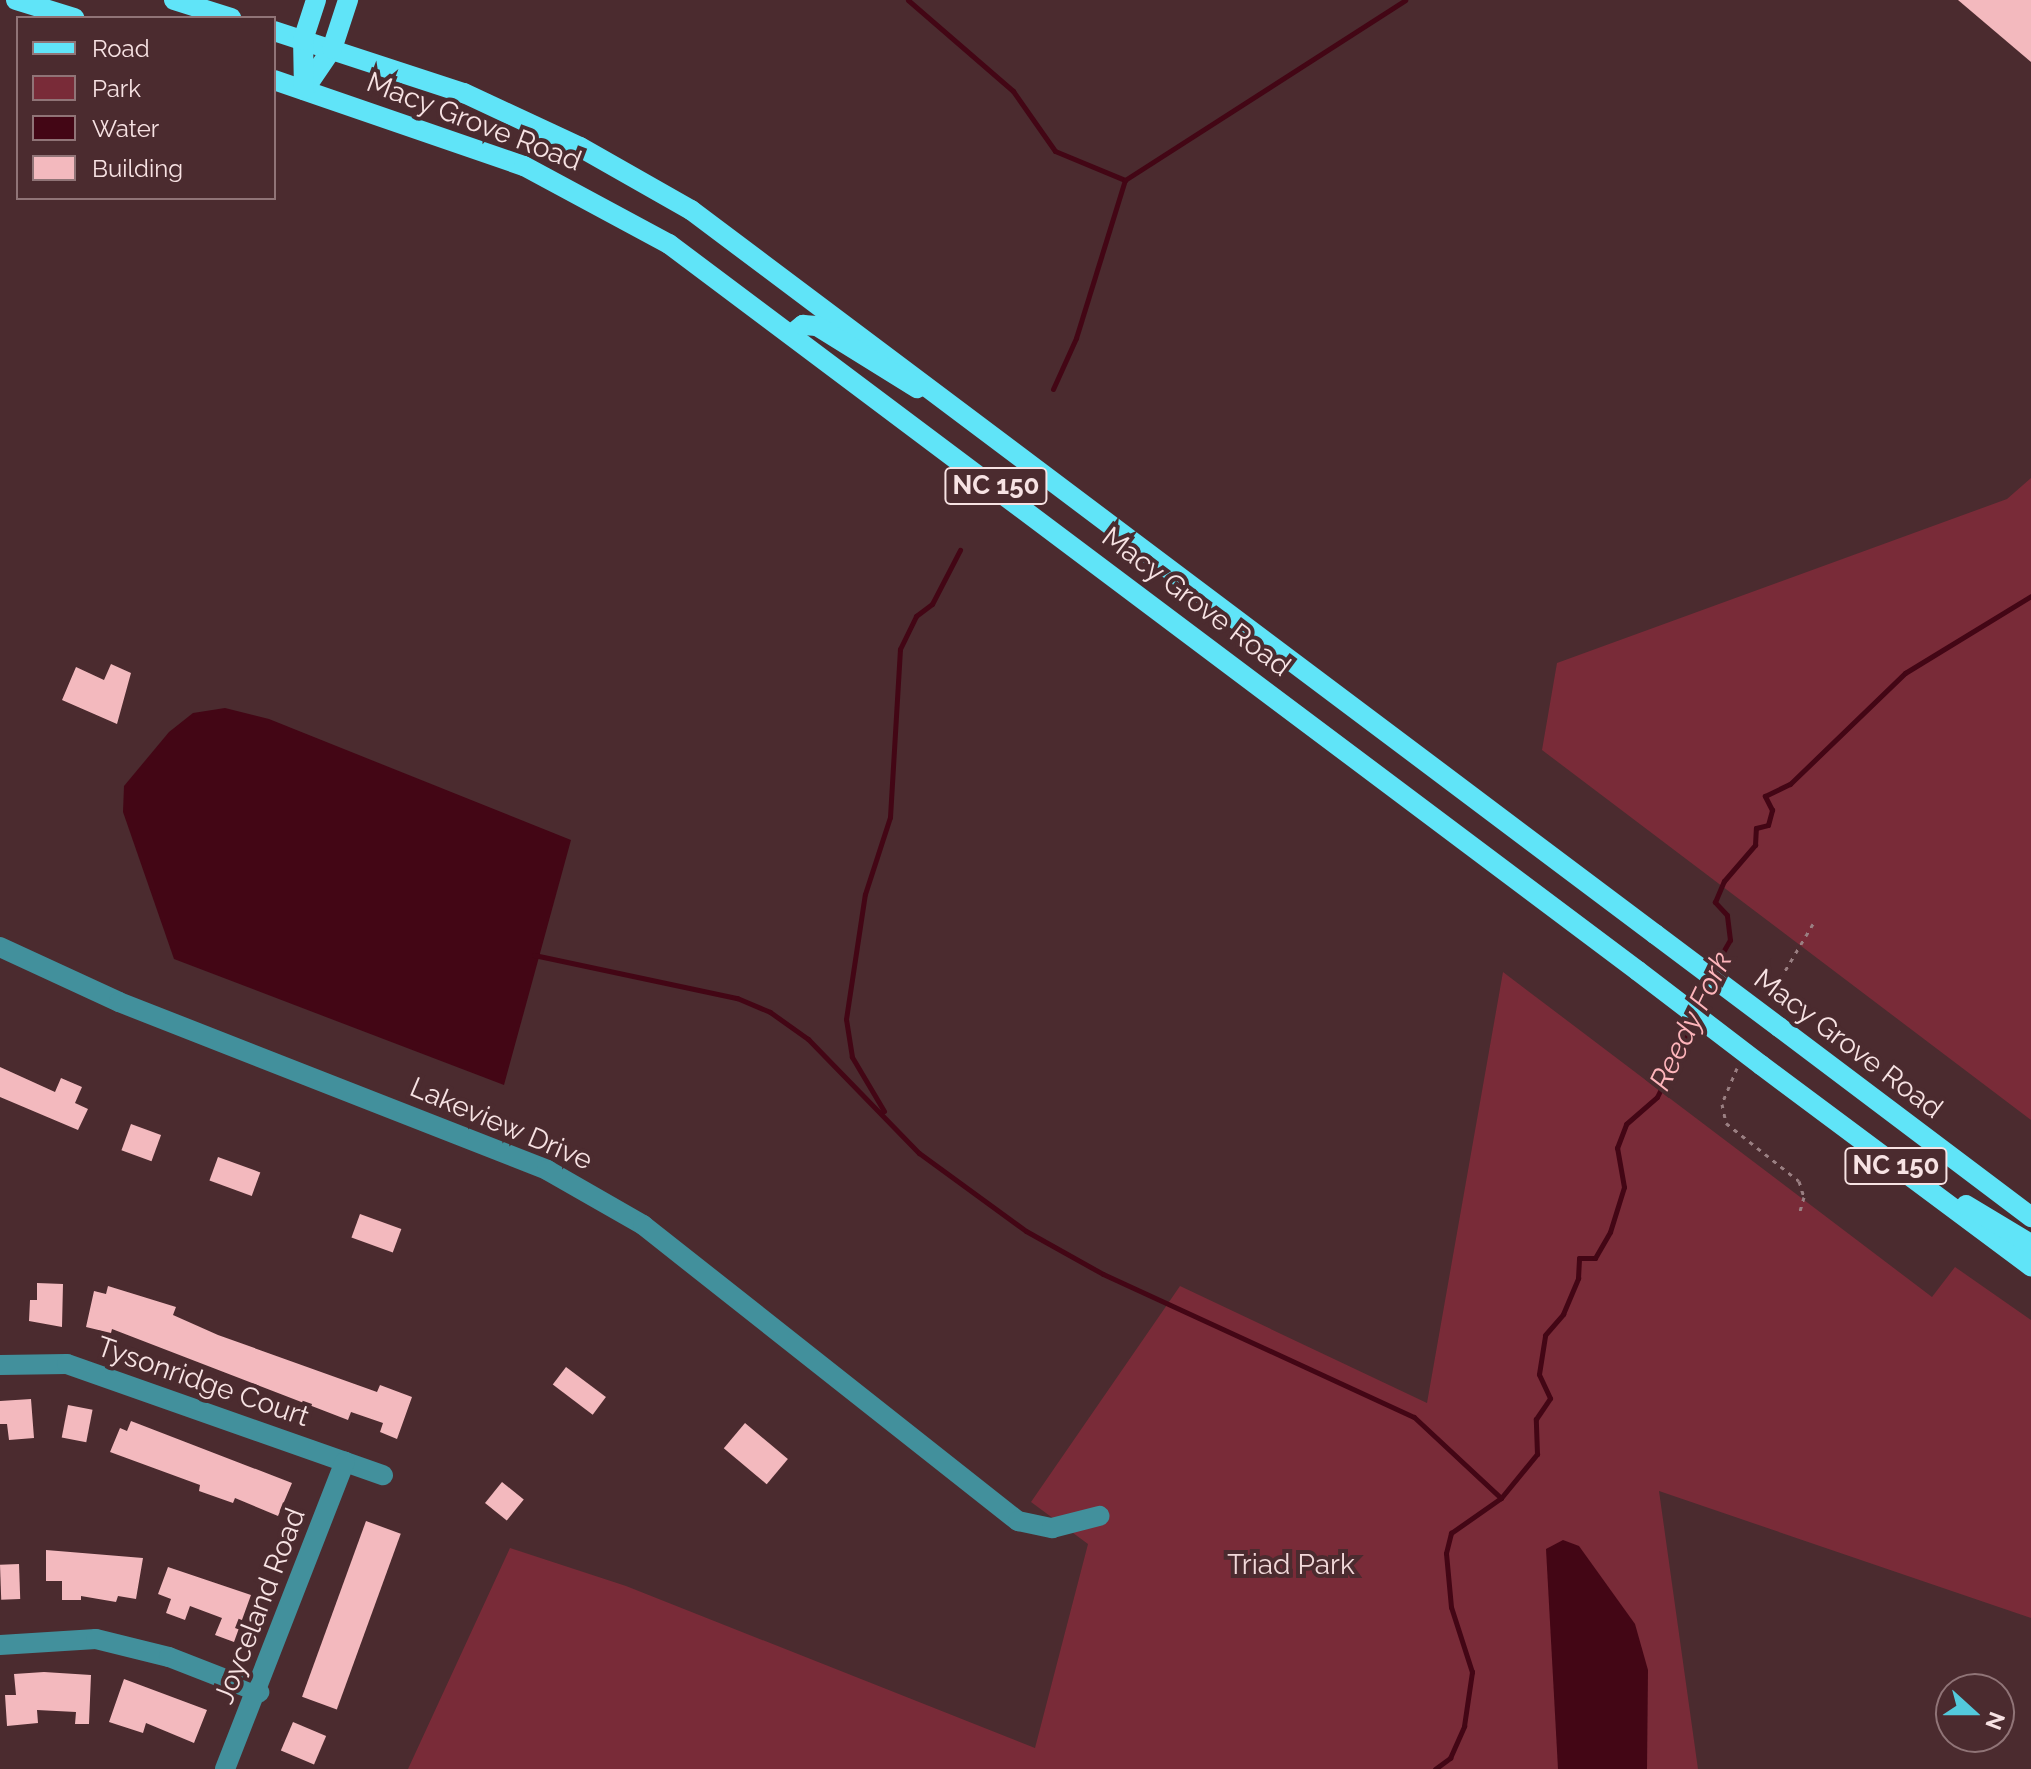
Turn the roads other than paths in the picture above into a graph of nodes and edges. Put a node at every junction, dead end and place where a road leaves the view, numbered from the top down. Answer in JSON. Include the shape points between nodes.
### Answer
{"nodes":[{"id":1,"x":16,"y":0,"type":"edge"},
{"id":2,"x":174,"y":0,"type":"edge"},
{"id":3,"x":316,"y":0,"type":"edge"},
{"id":4,"x":348,"y":0,"type":"edge"},
{"id":5,"x":68,"y":16,"type":"edge"},
{"id":6,"x":225,"y":16,"type":"edge"},
{"id":7,"x":276,"y":32,"type":"edge"},
{"id":8,"x":303,"y":40,"type":"junction"},
{"id":9,"x":332,"y":49,"type":"junction"},
{"id":10,"x":276,"y":81,"type":"edge"},
{"id":11,"x":304,"y":90,"type":"junction"},
{"id":12,"x":793,"y":333,"type":"junction"},
{"id":13,"x":970,"y":416,"type":"junction"},
{"id":14,"x":0,"y":947,"type":"edge"},
{"id":15,"x":1867,"y":1144,"type":"junction"},
{"id":16,"x":2031,"y":1217,"type":"edge"},
{"id":17,"x":2031,"y":1244,"type":"edge"},
{"id":18,"x":2031,"y":1266,"type":"edge"},
{"id":19,"x":0,"y":1365,"type":"edge"},
{"id":20,"x":345,"y":1462,"type":"junction"},
{"id":21,"x":383,"y":1475,"type":"dead end"},
{"id":22,"x":1099,"y":1516,"type":"dead end"},
{"id":23,"x":0,"y":1645,"type":"edge"},
{"id":24,"x":259,"y":1692,"type":"junction"},
{"id":25,"x":225,"y":1769,"type":"edge"}],
"edges":[{"from":1,"to":5,"type":"main road"},
{"from":2,"to":6,"type":"main road"},
{"from":3,"to":8,"type":"main road"},
{"from":4,"to":9,"type":"main road"},
{"from":7,"to":8,"type":"main road","name":"Macy Grove Road","number":"NC 150"},
{"from":8,"to":9,"type":"main road","name":"Macy Grove Road","number":"NC 150"},
{"from":8,"to":11,"type":"main road"},
{"from":9,"to":11,"type":"main road"},
{"from":9,"to":13,"type":"main road","name":"Macy Grove Road","number":"NC 150","via":[[464,93],[655,187],[761,258]]},
{"from":10,"to":11,"type":"main road","name":"Macy Grove Road","number":"NC 150"},
{"from":11,"to":12,"type":"main road","name":"Macy Grove Road","number":"NC 150","via":[[460,141],[562,183],[692,259]]},
{"from":12,"to":13,"type":"main road","via":[[803,325],[817,326],[871,364]]},
{"from":12,"to":15,"type":"main road","name":"Macy Grove Road","number":"NC 150","bridge":true},
{"from":13,"to":16,"type":"main road","name":"Macy Grove Road","number":"NC 150","bridge":true},
{"from":14,"to":22,"type":"street","name":"Lakeview Drive","via":[[119,1002],[547,1170],[611,1203],[766,1318],[1018,1521],[1038,1529]]},
{"from":15,"to":17,"type":"main road"},
{"from":15,"to":18,"type":"main road","name":"Macy Grove Road","number":"NC 150"},
{"from":19,"to":20,"type":"street","name":"Tysonridge Court","via":[[67,1364]]},
{"from":20,"to":21,"type":"street","name":"Tysonridge Court"},
{"from":20,"to":24,"type":"street","name":"Joyceland Road"},
{"from":23,"to":24,"type":"street","via":[[96,1639],[169,1657]]},
{"from":24,"to":25,"type":"street","name":"Joyceland Road"}]}
